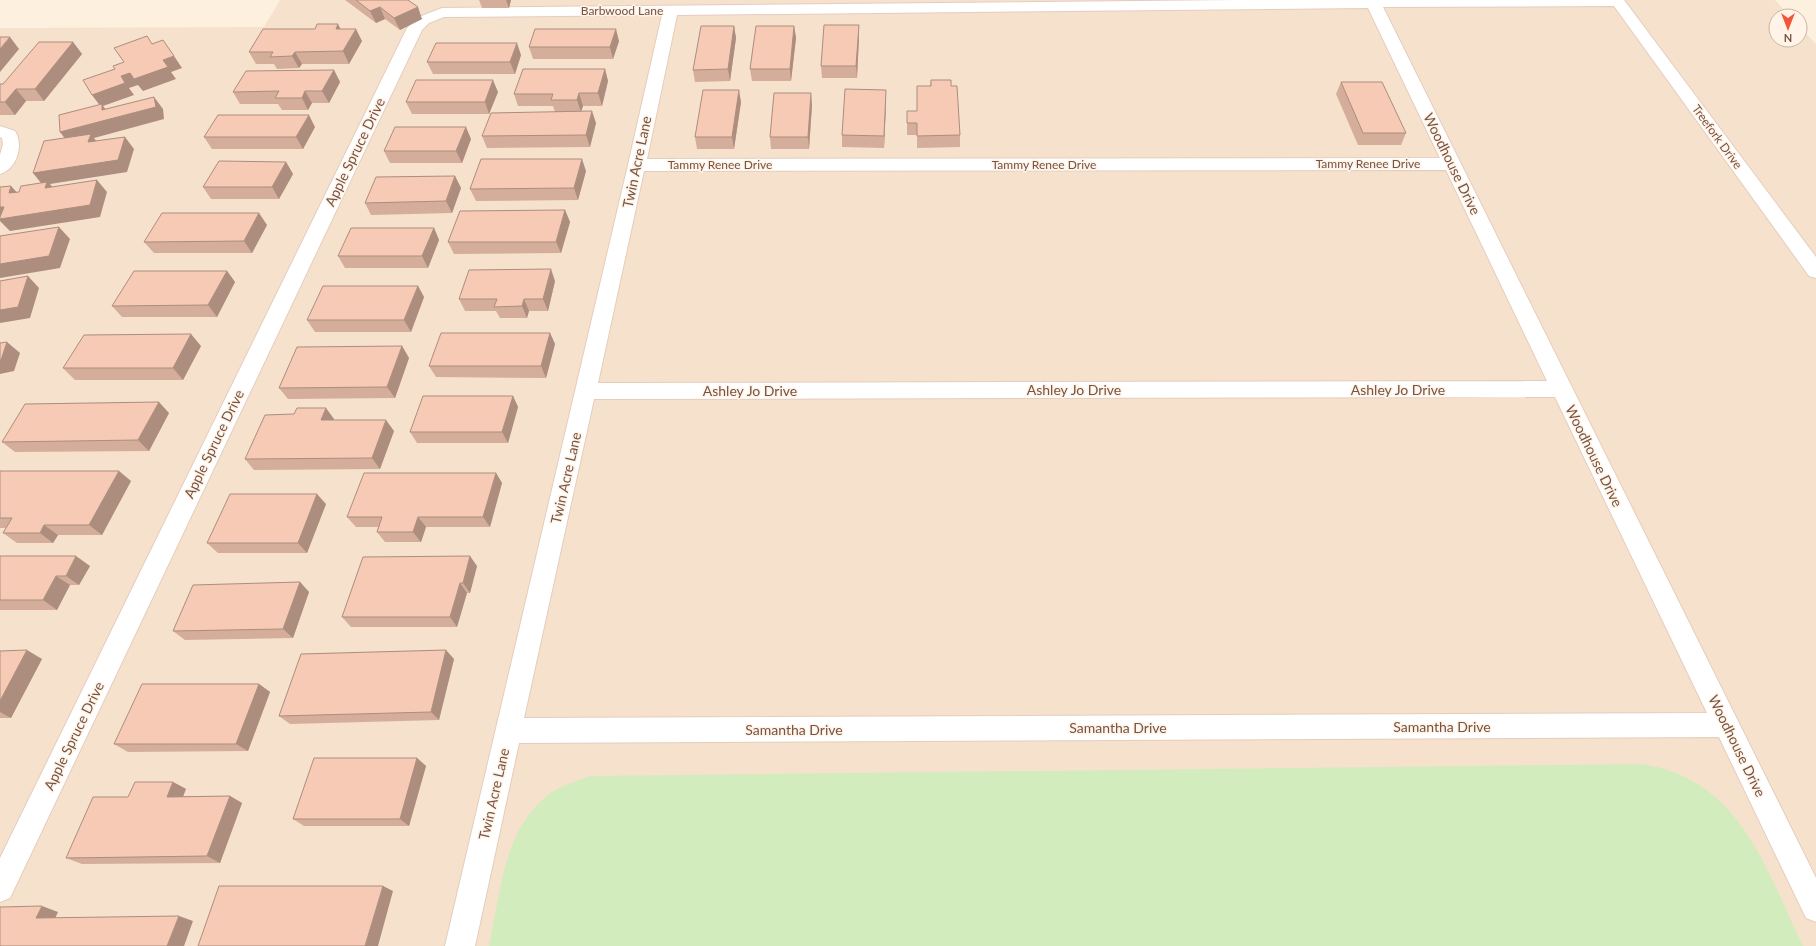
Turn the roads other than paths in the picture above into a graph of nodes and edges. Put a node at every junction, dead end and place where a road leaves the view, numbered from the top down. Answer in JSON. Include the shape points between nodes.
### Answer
{"nodes":[{"id":1,"x":1618,"y":2,"type":"joint"},
{"id":2,"x":1373,"y":3,"type":"junction"},
{"id":3,"x":670,"y":10,"type":"junction"},
{"id":4,"x":442,"y":13,"type":"joint"},
{"id":5,"x":5,"y":133,"type":"edge"},
{"id":6,"x":1452,"y":164,"type":"junction"},
{"id":7,"x":637,"y":166,"type":"junction"},
{"id":8,"x":0,"y":168,"type":"edge"},
{"id":9,"x":1816,"y":271,"type":"edge"},
{"id":10,"x":1562,"y":389,"type":"junction"},
{"id":11,"x":586,"y":391,"type":"junction"},
{"id":12,"x":1726,"y":725,"type":"junction"},
{"id":13,"x":509,"y":731,"type":"junction"},
{"id":14,"x":0,"y":888,"type":"edge"},
{"id":15,"x":1816,"y":908,"type":"edge"},
{"id":16,"x":460,"y":946,"type":"edge"}],
"edges":[{"from":1,"to":2,"type":"street","name":"Barbwood Lane"},
{"from":1,"to":9,"type":"street","name":"Treefork Drive"},
{"from":2,"to":3,"type":"street","name":"Barbwood Lane"},
{"from":2,"to":6,"type":"street","name":"Woodhouse Drive"},
{"from":3,"to":4,"type":"street","name":"Barbwood Lane"},
{"from":3,"to":7,"type":"street","name":"Twin Acre Lane"},
{"from":4,"to":14,"type":"street","name":"Apple Spruce Drive","via":[[424,20],[415,28]]},
{"from":5,"to":8,"type":"street","via":[[13,146]]},
{"from":6,"to":7,"type":"street","name":"Tammy Renee Drive"},
{"from":6,"to":10,"type":"street","name":"Woodhouse Drive"},
{"from":7,"to":11,"type":"street","name":"Twin Acre Lane"},
{"from":10,"to":11,"type":"street","name":"Ashley Jo Drive"},
{"from":10,"to":12,"type":"street","name":"Woodhouse Drive"},
{"from":11,"to":13,"type":"street","name":"Twin Acre Lane"},
{"from":12,"to":13,"type":"street","name":"Samantha Drive"},
{"from":12,"to":15,"type":"street","name":"Woodhouse Drive"},
{"from":13,"to":16,"type":"street","name":"Twin Acre Lane"}]}
